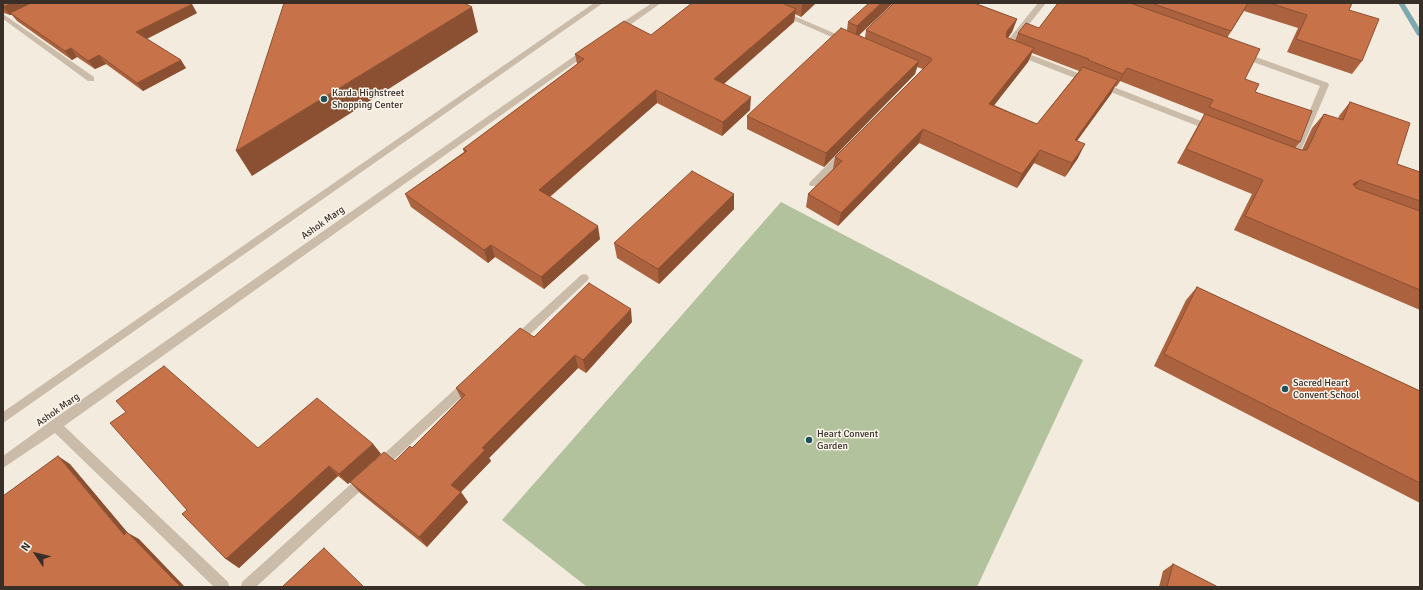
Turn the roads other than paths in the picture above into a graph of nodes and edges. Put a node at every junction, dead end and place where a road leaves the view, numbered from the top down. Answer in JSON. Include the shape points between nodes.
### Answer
{"nodes":[{"id":1,"x":599,"y":3,"type":"edge"},
{"id":2,"x":657,"y":3,"type":"edge"},
{"id":3,"x":758,"y":3,"type":"edge"},
{"id":4,"x":1042,"y":3,"type":"edge"},
{"id":5,"x":8,"y":19,"type":"edge"},
{"id":6,"x":606,"y":38,"type":"edge"},
{"id":7,"x":856,"y":44,"type":"edge"},
{"id":8,"x":593,"y":47,"type":"edge"},
{"id":9,"x":1236,"y":53,"type":"edge"},
{"id":10,"x":91,"y":79,"type":"dead end"},
{"id":11,"x":1220,"y":132,"type":"edge"},
{"id":12,"x":852,"y":145,"type":"edge"},
{"id":13,"x":1286,"y":158,"type":"edge"},
{"id":14,"x":813,"y":184,"type":"dead end"},
{"id":15,"x":584,"y":278,"type":"dead end"},
{"id":16,"x":509,"y":347,"type":"edge"},
{"id":17,"x":474,"y":379,"type":"edge"},
{"id":18,"x":3,"y":418,"type":"edge"},
{"id":19,"x":55,"y":425,"type":"junction"},
{"id":20,"x":3,"y":463,"type":"edge"},
{"id":21,"x":223,"y":587,"type":"edge"},
{"id":22,"x":247,"y":587,"type":"edge"}],
"edges":[{"from":1,"to":18,"type":"street"},
{"from":2,"to":6,"type":"street"},
{"from":3,"to":7,"type":"street"},
{"from":4,"to":11,"type":"street","via":[[1006,48]]},
{"from":5,"to":10,"type":"street"},
{"from":8,"to":19,"type":"street","name":"Ashok Marg"},
{"from":9,"to":13,"type":"street","via":[[1325,85],[1293,160]]},
{"from":12,"to":14,"type":"street"},
{"from":15,"to":16,"type":"street"},
{"from":17,"to":22,"type":"street"},
{"from":19,"to":20,"type":"street","name":"Ashok Marg"},
{"from":19,"to":21,"type":"street"}]}
